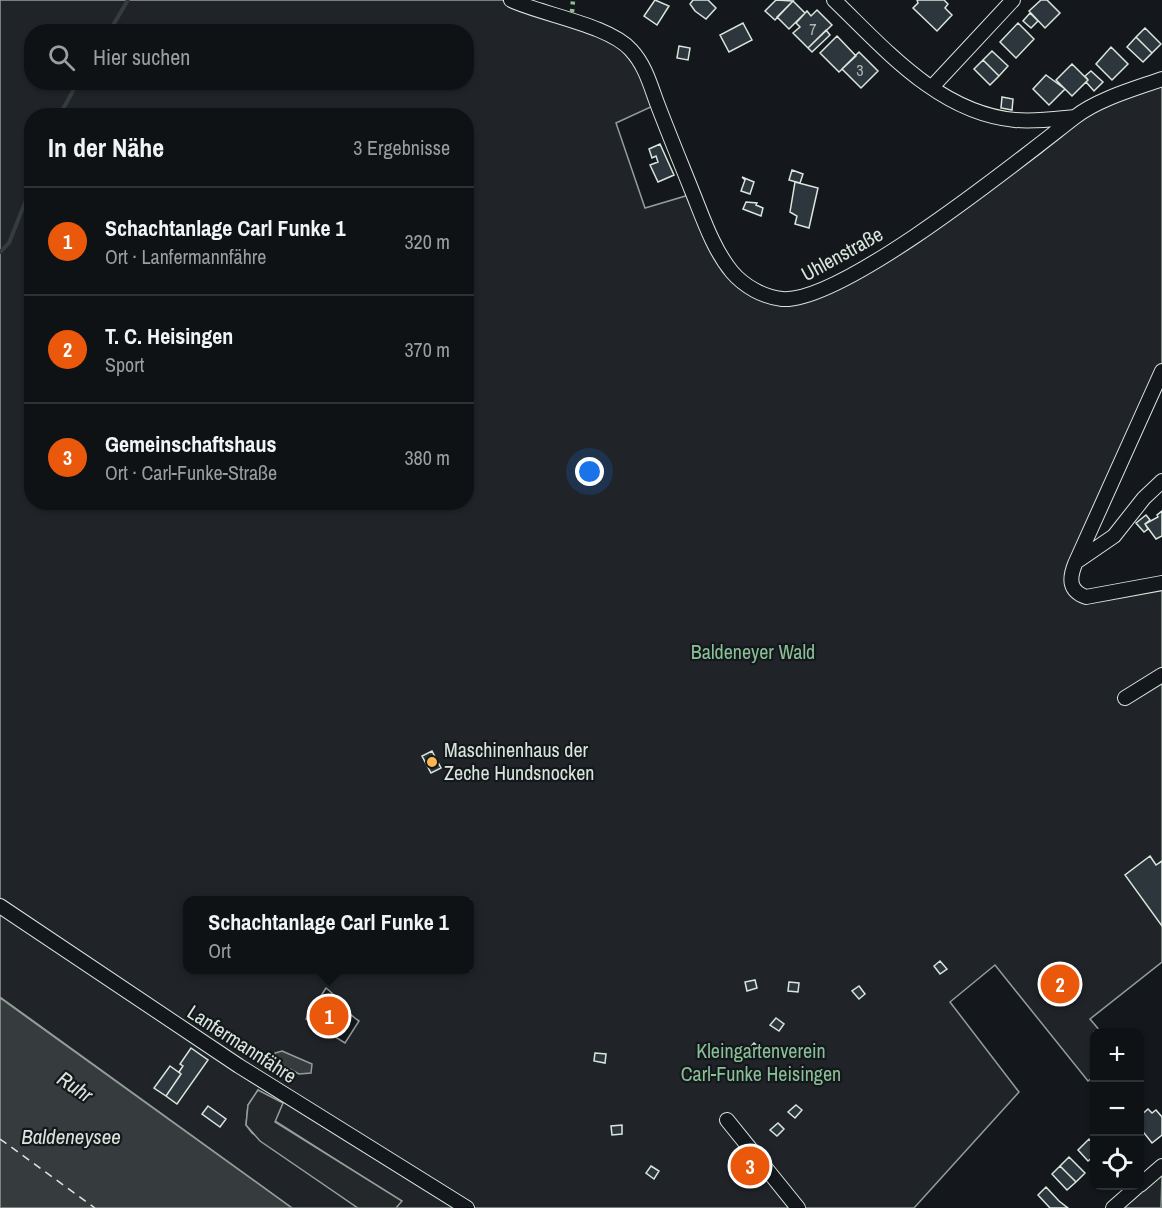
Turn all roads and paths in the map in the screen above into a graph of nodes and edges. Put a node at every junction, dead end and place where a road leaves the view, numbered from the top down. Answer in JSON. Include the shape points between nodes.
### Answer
{"nodes":[{"id":1,"x":511,"y":0,"type":"edge"},
{"id":2,"x":834,"y":0,"type":"edge"},
{"id":3,"x":1013,"y":0,"type":"edge"},
{"id":4,"x":1162,"y":79,"type":"edge"},
{"id":5,"x":932,"y":87,"type":"junction"},
{"id":6,"x":1075,"y":117,"type":"junction"},
{"id":7,"x":1162,"y":371,"type":"edge"},
{"id":8,"x":1162,"y":481,"type":"edge"},
{"id":9,"x":1075,"y":564,"type":"junction"},
{"id":10,"x":1162,"y":583,"type":"edge"},
{"id":11,"x":1162,"y":675,"type":"edge"},
{"id":12,"x":1125,"y":698,"type":"dead end"},
{"id":13,"x":0,"y":906,"type":"edge"},
{"id":14,"x":727,"y":1120,"type":"dead end"},
{"id":15,"x":1162,"y":1166,"type":"edge"},
{"id":16,"x":1144,"y":1181,"type":"edge"},
{"id":17,"x":1133,"y":1190,"type":"edge"},
{"id":18,"x":467,"y":1208,"type":"edge"},
{"id":19,"x":798,"y":1208,"type":"edge"},
{"id":20,"x":1113,"y":1208,"type":"edge"}],
"edges":[{"from":1,"to":6,"type":"street","name":"Uhlenstraße","via":[[597,30],[630,48],[646,73],[723,260],[743,282],[764,295],[780,299],[807,297],[891,250],[965,201]]},
{"from":2,"to":5,"type":"street","via":[[891,56]]},
{"from":3,"to":5,"type":"street"},
{"from":4,"to":6,"type":"street","name":"Uhlenstraße"},
{"from":5,"to":6,"type":"street","via":[[969,108],[995,116],[1035,120]]},
{"from":7,"to":9,"type":"street"},
{"from":8,"to":9,"type":"street","via":[[1114,536]]},
{"from":9,"to":10,"type":"street","via":[[1072,588],[1086,597]]},
{"from":11,"to":12,"type":"street"},
{"from":13,"to":18,"type":"street","name":"Lanfermannfähre","via":[[239,1066]]},
{"from":14,"to":19,"type":"street"},
{"from":15,"to":16,"type":"street"},
{"from":17,"to":20,"type":"street"}]}
